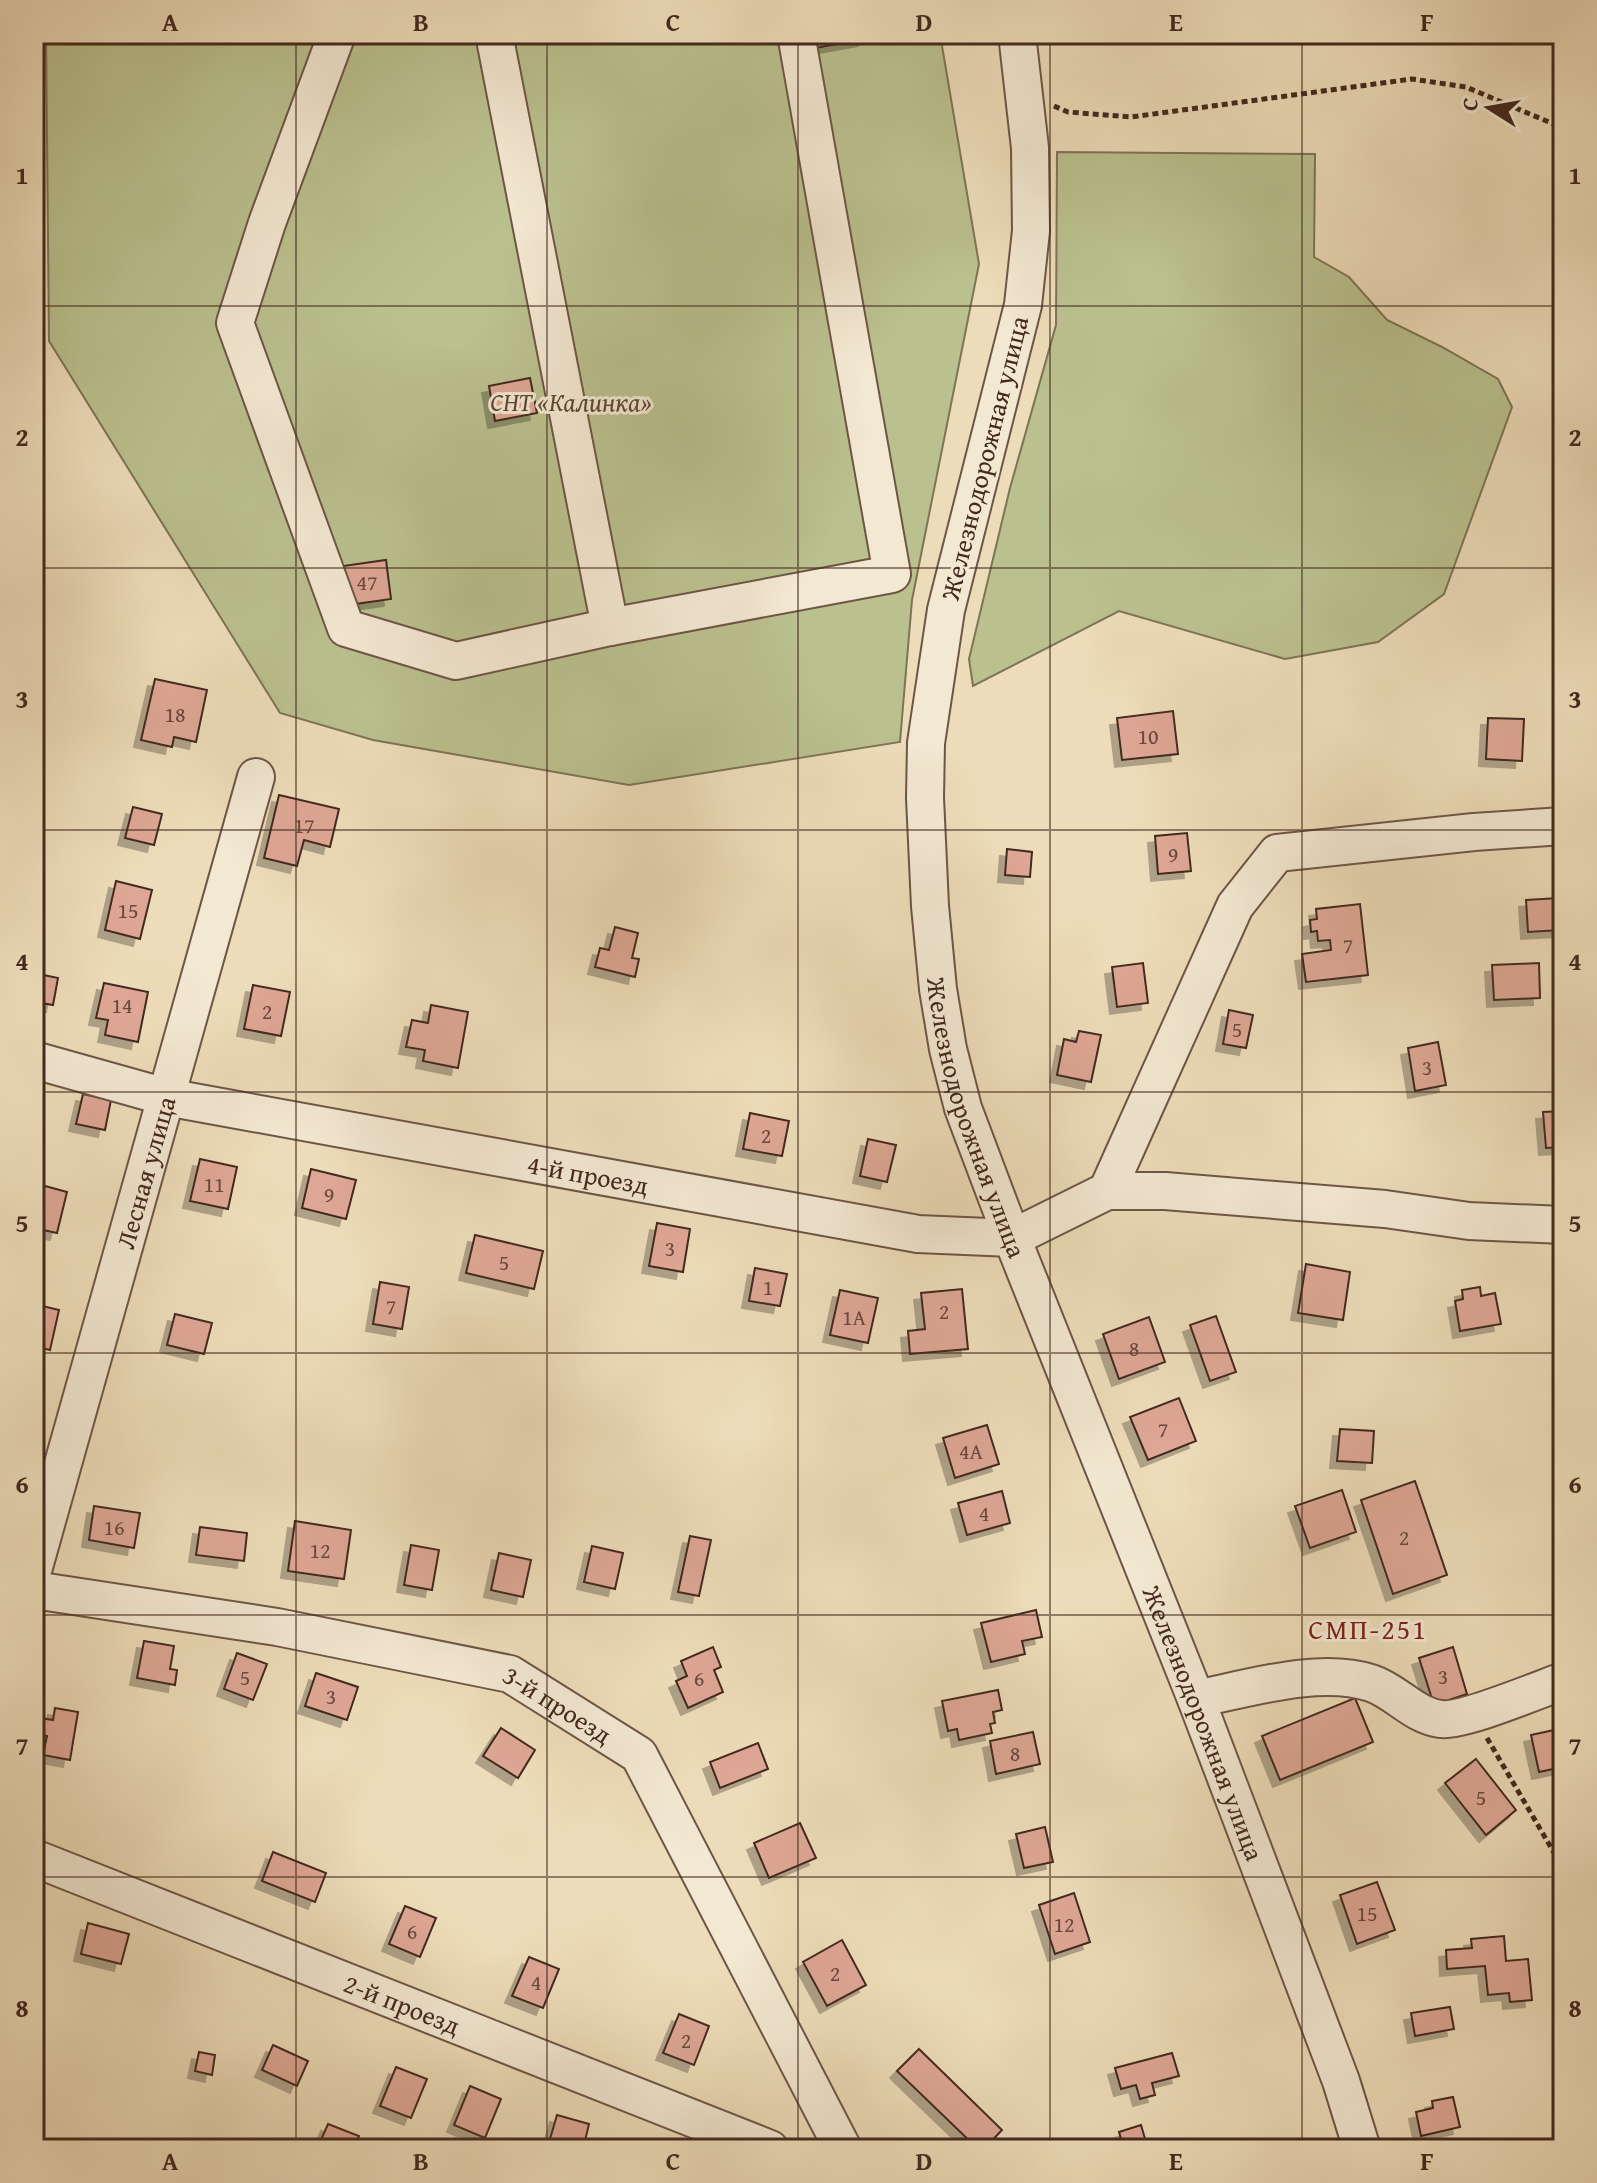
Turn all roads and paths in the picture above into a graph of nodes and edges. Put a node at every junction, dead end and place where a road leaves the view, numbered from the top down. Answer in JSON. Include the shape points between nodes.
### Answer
{"nodes":[{"id":1,"x":337,"y":34,"type":"edge"},
{"id":2,"x":494,"y":34,"type":"edge"},
{"id":3,"x":796,"y":34,"type":"edge"},
{"id":4,"x":1017,"y":34,"type":"edge"},
{"id":5,"x":1024,"y":92,"type":"junction"},
{"id":6,"x":1563,"y":128,"type":"edge"},
{"id":7,"x":610,"y":627,"type":"junction"},
{"id":8,"x":256,"y":777,"type":"dead end"},
{"id":9,"x":1563,"y":826,"type":"edge"},
{"id":10,"x":34,"y":1060,"type":"edge"},
{"id":11,"x":166,"y":1097,"type":"junction"},
{"id":12,"x":1107,"y":1191,"type":"junction"},
{"id":13,"x":1563,"y":1225,"type":"edge"},
{"id":14,"x":1012,"y":1238,"type":"junction"},
{"id":15,"x":34,"y":1567,"type":"edge"},
{"id":16,"x":34,"y":1590,"type":"edge"},
{"id":17,"x":1563,"y":1681,"type":"edge"},
{"id":18,"x":1196,"y":1699,"type":"junction"},
{"id":19,"x":1472,"y":1713,"type":"junction"},
{"id":20,"x":34,"y":1858,"type":"edge"},
{"id":21,"x":1563,"y":1868,"type":"edge"},
{"id":22,"x":770,"y":2149,"type":"edge"},
{"id":23,"x":843,"y":2149,"type":"edge"},
{"id":24,"x":1362,"y":2149,"type":"edge"}],
"edges":[{"from":1,"to":7,"type":"street","via":[[235,323],[346,628],[456,661]]},
{"from":2,"to":7,"type":"street"},
{"from":3,"to":7,"type":"street","via":[[892,574]]},
{"from":4,"to":5,"type":"street","name":"Железнодорожная улица"},
{"from":5,"to":6,"type":"path","via":[[1068,112],[1131,117],[1412,79],[1466,87]]},
{"from":5,"to":14,"type":"street","name":"Железнодорожная улица","via":[[1031,231],[1023,305],[946,610],[926,743],[925,798],[938,989],[948,1049],[963,1108]]},
{"from":8,"to":11,"type":"street","name":"Лесная улица"},
{"from":9,"to":12,"type":"street","via":[[1277,853],[1235,906]]},
{"from":10,"to":11,"type":"street","name":"4-й проезд"},
{"from":11,"to":14,"type":"street","name":"4-й проезд","via":[[918,1234]]},
{"from":11,"to":15,"type":"street","name":"Лесная улица"},
{"from":12,"to":13,"type":"street","via":[[1165,1191],[1469,1221]]},
{"from":12,"to":14,"type":"street"},
{"from":14,"to":18,"type":"street","name":"Железнодорожная улица"},
{"from":16,"to":23,"type":"street","name":"3-й проезд","via":[[277,1627],[510,1674],[639,1755]]},
{"from":17,"to":19,"type":"street"},
{"from":18,"to":19,"type":"street","via":[[1291,1680],[1339,1677],[1388,1689],[1422,1714],[1442,1720]]},
{"from":18,"to":24,"type":"street","name":"Железнодорожная улица"},
{"from":19,"to":21,"type":"path"},
{"from":20,"to":22,"type":"street","name":"2-й проезд"}]}
